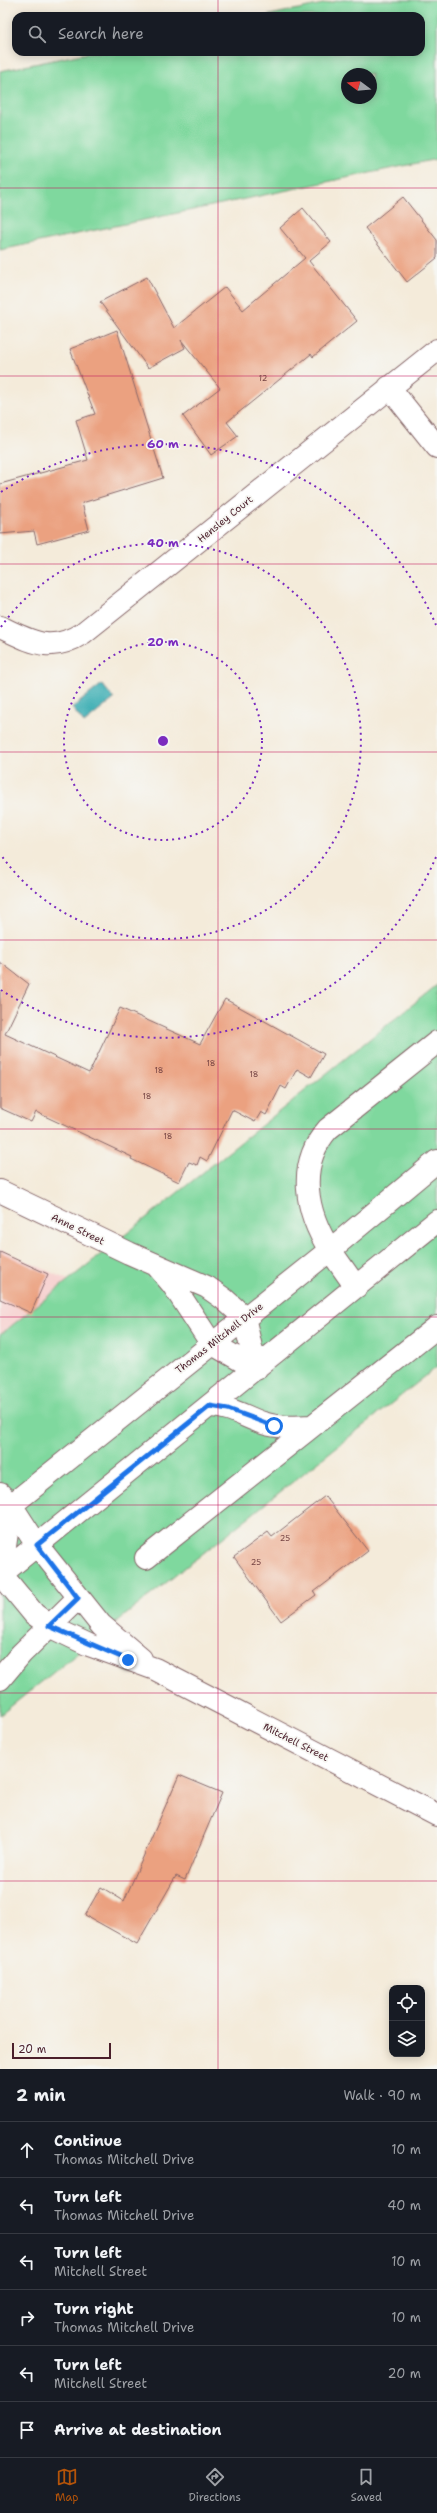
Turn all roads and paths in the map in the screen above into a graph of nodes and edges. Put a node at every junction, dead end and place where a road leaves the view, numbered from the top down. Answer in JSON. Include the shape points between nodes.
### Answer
{"nodes":[{"id":1,"x":437,"y":350,"type":"edge"},
{"id":2,"x":389,"y":387,"type":"junction"},
{"id":3,"x":437,"y":447,"type":"edge"},
{"id":4,"x":0,"y":627,"type":"edge"},
{"id":5,"x":437,"y":1042,"type":"edge"},
{"id":6,"x":437,"y":1161,"type":"edge"},
{"id":7,"x":0,"y":1192,"type":"edge"},
{"id":8,"x":437,"y":1221,"type":"edge"},
{"id":9,"x":330,"y":1250,"type":"junction"},
{"id":10,"x":156,"y":1266,"type":"junction"},
{"id":11,"x":356,"y":1288,"type":"junction"},
{"id":12,"x":244,"y":1317,"type":"junction"},
{"id":13,"x":437,"y":1327,"type":"edge"},
{"id":14,"x":211,"y":1343,"type":"junction"},
{"id":15,"x":256,"y":1368,"type":"junction"},
{"id":16,"x":210,"y":1406,"type":"junction"},
{"id":17,"x":312,"y":1426,"type":"junction"},
{"id":18,"x":4,"y":1504,"type":"edge"},
{"id":19,"x":37,"y":1545,"type":"junction"},
{"id":20,"x":146,"y":1558,"type":"dead end"},
{"id":21,"x":1,"y":1574,"type":"edge"},
{"id":22,"x":78,"y":1598,"type":"junction"},
{"id":23,"x":49,"y":1626,"type":"junction"},
{"id":24,"x":154,"y":1670,"type":"junction"},
{"id":25,"x":0,"y":1679,"type":"edge"},
{"id":26,"x":437,"y":1815,"type":"edge"}],
"edges":[{"from":1,"to":2,"type":"street","name":"Hensley Court"},
{"from":2,"to":3,"type":"street"},
{"from":2,"to":4,"type":"street","name":"Hensley Court","via":[[83,633],[68,642],[49,646]]},
{"from":5,"to":9,"type":"street","via":[[328,1130],[314,1146],[310,1161],[311,1211],[318,1232]]},
{"from":6,"to":9,"type":"street","name":"Thomas Mitchell Drive"},
{"from":7,"to":10,"type":"street","name":"Anne Street"},
{"from":8,"to":11,"type":"street"},
{"from":9,"to":11,"type":"street"},
{"from":9,"to":12,"type":"street","name":"Thomas Mitchell Drive"},
{"from":10,"to":12,"type":"street","name":"Anne Street","via":[[207,1287],[224,1298]]},
{"from":10,"to":14,"type":"street","name":"Anne Street","via":[[173,1285]]},
{"from":11,"to":15,"type":"street"},
{"from":12,"to":14,"type":"street","name":"Thomas Mitchell Drive"},
{"from":12,"to":15,"type":"street"},
{"from":13,"to":17,"type":"street"},
{"from":14,"to":15,"type":"street"},
{"from":14,"to":18,"type":"street","name":"Thomas Mitchell Drive"},
{"from":15,"to":16,"type":"street"},
{"from":16,"to":17,"type":"street","via":[[228,1409],[264,1424],[284,1427]]},
{"from":16,"to":19,"type":"street"},
{"from":17,"to":20,"type":"street"},
{"from":18,"to":19,"type":"street","name":"Mitchell Street"},
{"from":18,"to":21,"type":"street"},
{"from":19,"to":21,"type":"street"},
{"from":19,"to":22,"type":"street","name":"Mitchell Street"},
{"from":21,"to":23,"type":"street","name":"Mitchell Street","via":[[34,1614]]},
{"from":22,"to":23,"type":"street"},
{"from":22,"to":24,"type":"street","name":"Mitchell Street","via":[[105,1629]]},
{"from":23,"to":24,"type":"street","name":"Mitchell Street","via":[[89,1645]]},
{"from":23,"to":25,"type":"street","via":[[20,1654]]},
{"from":24,"to":26,"type":"street","name":"Mitchell Street"}]}
